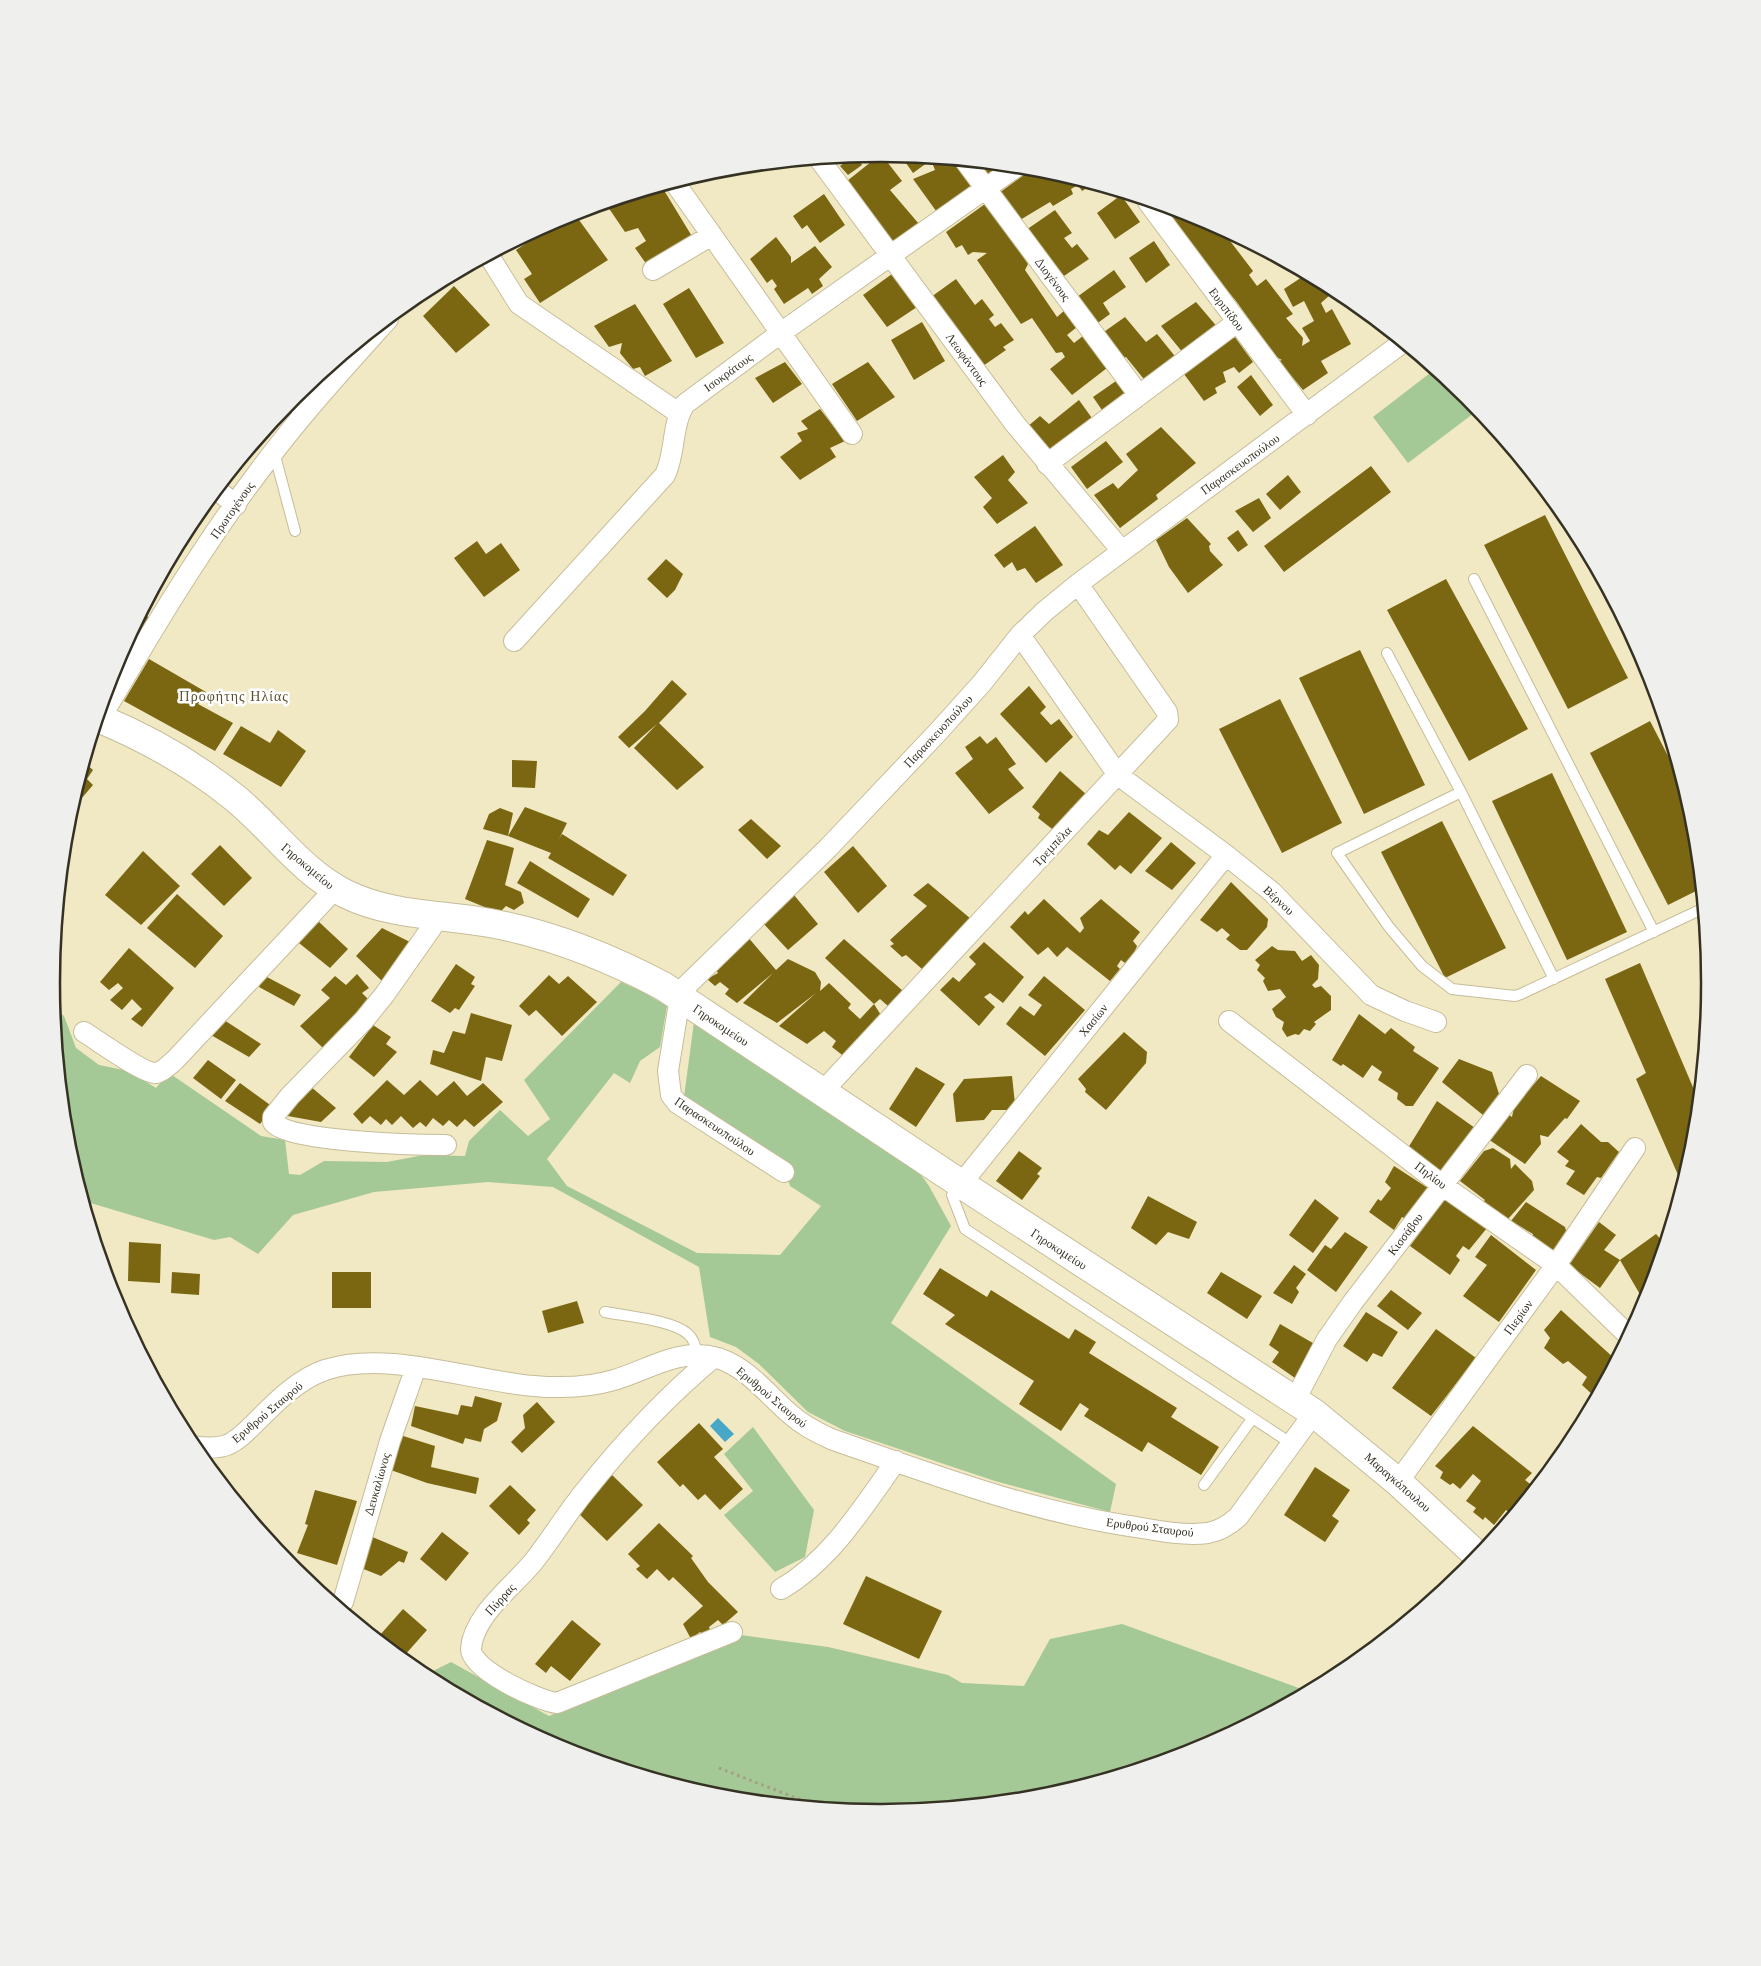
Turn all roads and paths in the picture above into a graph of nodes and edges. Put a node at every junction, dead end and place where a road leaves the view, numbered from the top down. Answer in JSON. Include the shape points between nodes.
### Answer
{"nodes":[{"id":1,"x":823,"y":164,"type":"edge"},
{"id":2,"x":970,"y":168,"type":"edge"},
{"id":3,"x":1008,"y":173,"type":"edge"},
{"id":4,"x":678,"y":188,"type":"edge"},
{"id":5,"x":986,"y":189,"type":"junction"},
{"id":6,"x":1154,"y":210,"type":"edge"},
{"id":7,"x":712,"y":235,"type":"junction"},
{"id":8,"x":891,"y":256,"type":"junction"},
{"id":9,"x":492,"y":261,"type":"edge"},
{"id":10,"x":653,"y":270,"type":"dead end"},
{"id":11,"x":1237,"y":322,"type":"junction"},
{"id":12,"x":782,"y":332,"type":"junction"},
{"id":13,"x":364,"y":346,"type":"edge"},
{"id":14,"x":1397,"y":346,"type":"edge"},
{"id":15,"x":1139,"y":395,"type":"junction"},
{"id":16,"x":299,"y":404,"type":"edge"},
{"id":17,"x":304,"y":414,"type":"junction"},
{"id":18,"x":680,"y":414,"type":"junction"},
{"id":19,"x":1307,"y":415,"type":"junction"},
{"id":20,"x":852,"y":434,"type":"dead end"},
{"id":21,"x":274,"y":452,"type":"junction"},
{"id":22,"x":1048,"y":464,"type":"junction"},
{"id":23,"x":223,"y":494,"type":"edge"},
{"id":24,"x":236,"y":504,"type":"junction"},
{"id":25,"x":296,"y":531,"type":"dead end"},
{"id":26,"x":1122,"y":551,"type":"junction"},
{"id":27,"x":1474,"y":580,"type":"dead end"},
{"id":28,"x":1078,"y":584,"type":"junction"},
{"id":29,"x":1020,"y":635,"type":"junction"},
{"id":30,"x":514,"y":641,"type":"dead end"},
{"id":31,"x":1387,"y":653,"type":"dead end"},
{"id":32,"x":112,"y":697,"type":"edge"},
{"id":33,"x":103,"y":721,"type":"edge"},
{"id":34,"x":1118,"y":775,"type":"junction"},
{"id":35,"x":1461,"y":792,"type":"junction"},
{"id":36,"x":1226,"y":855,"type":"junction"},
{"id":37,"x":335,"y":888,"type":"junction"},
{"id":38,"x":1697,"y":911,"type":"edge"},
{"id":39,"x":439,"y":917,"type":"junction"},
{"id":40,"x":1654,"y":932,"type":"junction"},
{"id":41,"x":1554,"y":979,"type":"junction"},
{"id":42,"x":680,"y":998,"type":"junction"},
{"id":43,"x":1229,"y":1020,"type":"dead end"},
{"id":44,"x":1436,"y":1022,"type":"dead end"},
{"id":45,"x":84,"y":1032,"type":"dead end"},
{"id":46,"x":1527,"y":1076,"type":"dead end"},
{"id":47,"x":823,"y":1091,"type":"junction"},
{"id":48,"x":446,"y":1145,"type":"dead end"},
{"id":49,"x":1635,"y":1148,"type":"dead end"},
{"id":50,"x":784,"y":1172,"type":"dead end"},
{"id":51,"x":961,"y":1184,"type":"junction"},
{"id":52,"x":1442,"y":1185,"type":"junction"},
{"id":53,"x":1556,"y":1265,"type":"junction"},
{"id":54,"x":605,"y":1312,"type":"dead end"},
{"id":55,"x":1623,"y":1330,"type":"edge"},
{"id":56,"x":705,"y":1356,"type":"junction"},
{"id":57,"x":416,"y":1367,"type":"junction"},
{"id":58,"x":1304,"y":1406,"type":"junction"},
{"id":59,"x":1252,"y":1419,"type":"junction"},
{"id":60,"x":1292,"y":1444,"type":"junction"},
{"id":61,"x":204,"y":1448,"type":"edge"},
{"id":62,"x":896,"y":1461,"type":"junction"},
{"id":63,"x":1398,"y":1482,"type":"junction"},
{"id":64,"x":1204,"y":1485,"type":"dead end"},
{"id":65,"x":1472,"y":1551,"type":"edge"},
{"id":66,"x":781,"y":1589,"type":"dead end"},
{"id":67,"x":343,"y":1602,"type":"dead end"},
{"id":68,"x":732,"y":1632,"type":"dead end"},
{"id":69,"x":719,"y":1768,"type":"dead end"},
{"id":70,"x":798,"y":1799,"type":"edge"}],
"edges":[{"from":1,"to":8,"type":"street","name":"Λεωφάντους"},
{"from":2,"to":5,"type":"street","name":"Διογένους"},
{"from":3,"to":5,"type":"street","name":"Ισοκράτους"},
{"from":4,"to":7,"type":"street"},
{"from":5,"to":8,"type":"street","name":"Ισοκράτους"},
{"from":5,"to":15,"type":"street","name":"Διογένους"},
{"from":6,"to":11,"type":"street","name":"Ευριπίδου"},
{"from":7,"to":10,"type":"street"},
{"from":7,"to":12,"type":"street"},
{"from":8,"to":12,"type":"street","name":"Ισοκράτους"},
{"from":8,"to":22,"type":"street","name":"Λεωφάντους"},
{"from":9,"to":18,"type":"street","via":[[519,304]]},
{"from":11,"to":15,"type":"street"},
{"from":11,"to":19,"type":"street","name":"Ευριπίδου"},
{"from":12,"to":18,"type":"street","name":"Ισοκράτους","via":[[685,404]]},
{"from":12,"to":20,"type":"street"},
{"from":13,"to":17,"type":"street","name":"Πρωτογένους"},
{"from":14,"to":19,"type":"street","name":"Παρασκευοπούλου"},
{"from":15,"to":22,"type":"street"},
{"from":16,"to":17,"type":"street"},
{"from":17,"to":21,"type":"street","name":"Πρωτογένους"},
{"from":18,"to":30,"type":"street","name":"Ισοκράτους","via":[[665,475]]},
{"from":19,"to":26,"type":"street","name":"Παρασκευοπούλου"},
{"from":21,"to":24,"type":"street","name":"Πρωτογένους"},
{"from":21,"to":25,"type":"lane"},
{"from":22,"to":26,"type":"street","name":"Λεωφάντους"},
{"from":23,"to":24,"type":"street"},
{"from":24,"to":32,"type":"street","name":"Πρωτογένους","via":[[165,607]]},
{"from":26,"to":28,"type":"street","name":"Παρασκευοπούλου"},
{"from":27,"to":40,"type":"lane"},
{"from":28,"to":29,"type":"street","name":"Παρασκευοπούλου"},
{"from":28,"to":34,"type":"street","name":"Τρεμπέλα","via":[[1167,712],[1168,720]]},
{"from":29,"to":34,"type":"street","name":"Βέρνου"},
{"from":29,"to":42,"type":"street","name":"Παρασκευοπούλου","via":[[982,684],[937,733],[828,848],[689,983]]},
{"from":31,"to":35,"type":"lane"},
{"from":33,"to":37,"type":"main road","name":"Γηροκομείου","via":[[149,741],[236,798],[313,873]]},
{"from":34,"to":36,"type":"street","name":"Βέρνου"},
{"from":34,"to":47,"type":"street","name":"Τρεμπέλα"},
{"from":35,"to":41,"type":"lane"},
{"from":35,"to":41,"type":"lane","via":[[1337,853],[1389,927],[1422,966],[1452,989],[1515,996]]},
{"from":36,"to":44,"type":"street","name":"Βέρνου","via":[[1288,907],[1371,995]]},
{"from":36,"to":51,"type":"street","name":"Χασίων"},
{"from":37,"to":39,"type":"main road","name":"Γηροκομείου","via":[[375,905]]},
{"from":37,"to":45,"type":"street","via":[[175,1060],[158,1072],[142,1069]]},
{"from":38,"to":40,"type":"lane"},
{"from":39,"to":42,"type":"main road","name":"Γηροκομείου","via":[[533,932],[633,970]]},
{"from":39,"to":48,"type":"street","via":[[386,994],[290,1096],[273,1122],[279,1128],[292,1132],[342,1140]]},
{"from":40,"to":41,"type":"lane"},
{"from":42,"to":47,"type":"main road","name":"Γηροκομείου"},
{"from":42,"to":50,"type":"street","name":"Παρασκευοπούλου","via":[[668,1071],[671,1095]]},
{"from":43,"to":52,"type":"street","name":"Πηλίου"},
{"from":46,"to":52,"type":"street","name":"Κισσάβου"},
{"from":47,"to":51,"type":"main road","name":"Γηροκομείου"},
{"from":49,"to":53,"type":"street","name":"Πιερίων"},
{"from":51,"to":58,"type":"main road","name":"Γηροκομείου"},
{"from":51,"to":59,"type":"lane","via":[[952,1195],[965,1229]]},
{"from":52,"to":53,"type":"street","name":"Πηλίου"},
{"from":52,"to":58,"type":"street","name":"Κισσάβου","via":[[1328,1339]]},
{"from":53,"to":55,"type":"street","name":"Πηλίου"},
{"from":53,"to":63,"type":"street","name":"Πιερίων"},
{"from":54,"to":56,"type":"lane","via":[[675,1326],[688,1334]]},
{"from":56,"to":57,"type":"street","name":"Ερυθρού Σταυρού","via":[[673,1357],[608,1382],[562,1387],[518,1385]]},
{"from":56,"to":62,"type":"street","name":"Ερυθρού Σταυρού","via":[[734,1365],[749,1375],[808,1428]]},
{"from":56,"to":68,"type":"street","name":"Πύρρας","via":[[586,1490],[535,1560],[485,1615],[474,1636],[471,1652],[484,1669],[538,1699],[556,1703]]},
{"from":57,"to":61,"type":"street","name":"Ερυθρού Σταυρού","via":[[373,1364],[324,1370],[289,1390],[229,1444]]},
{"from":57,"to":67,"type":"street","name":"Δευκαλίωνος","via":[[390,1441]]},
{"from":58,"to":60,"type":"street","name":"Ερυθρού Σταυρού"},
{"from":58,"to":63,"type":"main road","name":"Μαραγκόπουλου"},
{"from":59,"to":60,"type":"lane"},
{"from":59,"to":64,"type":"lane"},
{"from":60,"to":62,"type":"street","name":"Ερυθρού Σταυρού","via":[[1238,1517],[1222,1528],[1202,1533],[1150,1529],[1074,1516]]},
{"from":62,"to":66,"type":"street","via":[[838,1538],[806,1572]]},
{"from":63,"to":65,"type":"main road","name":"Μαραγκόπουλου"},
{"from":69,"to":70,"type":"path"}]}
